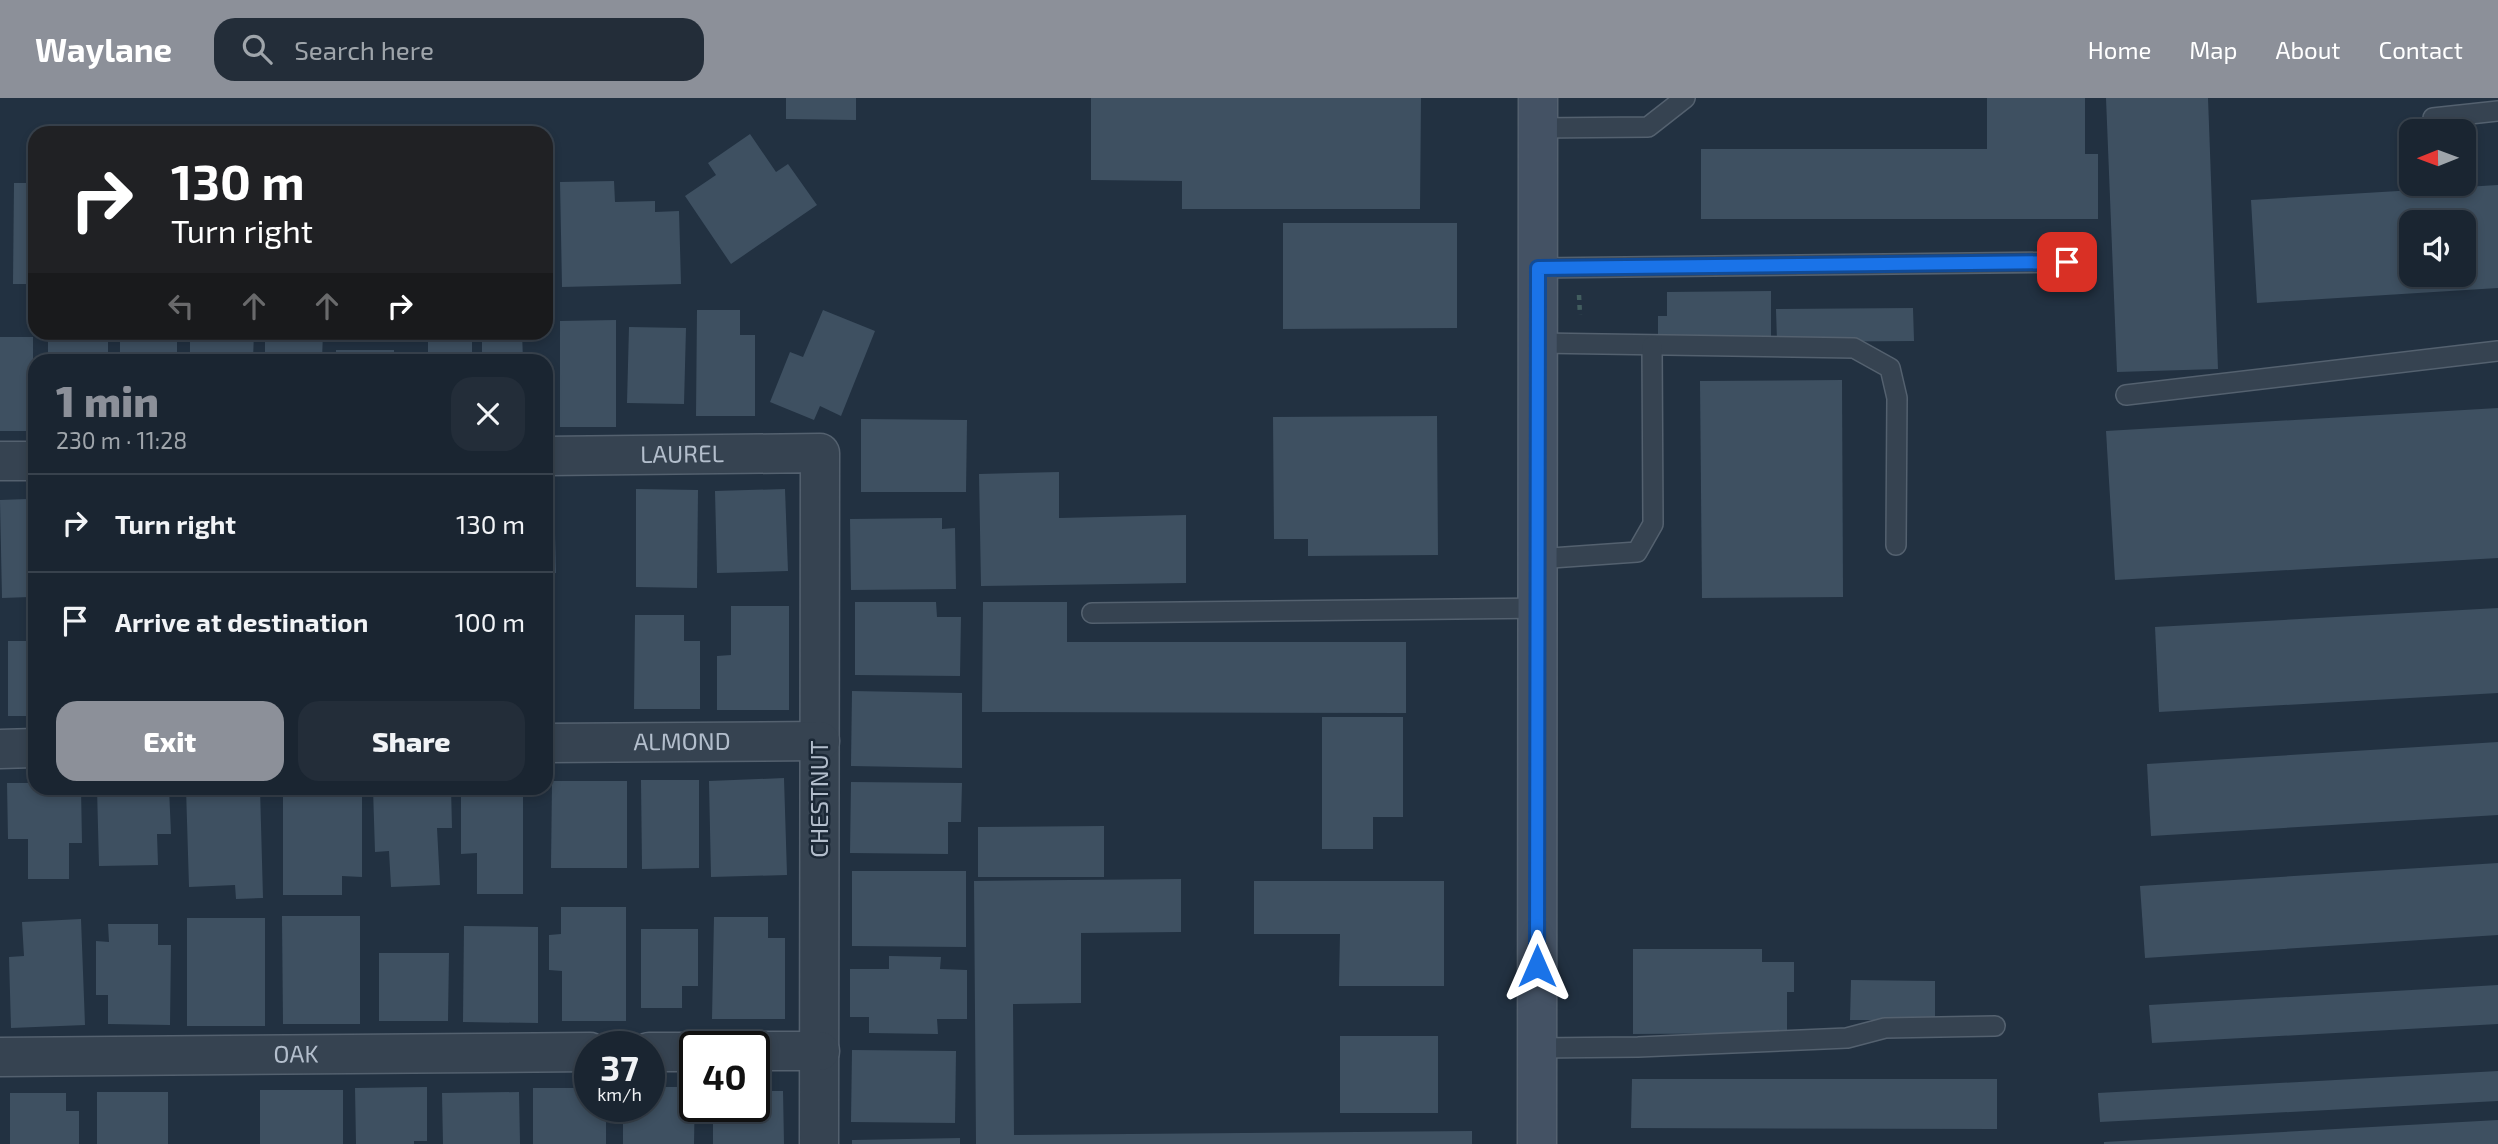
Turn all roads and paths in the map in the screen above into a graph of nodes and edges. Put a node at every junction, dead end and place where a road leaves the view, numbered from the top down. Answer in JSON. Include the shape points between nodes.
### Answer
{"nodes":[{"id":1,"x":1685,"y":98,"type":"edge"},
{"id":2,"x":2498,"y":111,"type":"edge"},
{"id":3,"x":1538,"y":113,"type":"edge"},
{"id":4,"x":2433,"y":118,"type":"dead end"},
{"id":5,"x":2067,"y":262,"type":"dead end"},
{"id":6,"x":1538,"y":268,"type":"junction"},
{"id":7,"x":1538,"y":343,"type":"junction"},
{"id":8,"x":1652,"y":346,"type":"junction"},
{"id":9,"x":2498,"y":351,"type":"edge"},
{"id":10,"x":2126,"y":395,"type":"dead end"},
{"id":11,"x":820,"y":453,"type":"joint"},
{"id":12,"x":553,"y":456,"type":"edge"},
{"id":13,"x":0,"y":461,"type":"edge"},
{"id":14,"x":28,"y":461,"type":"edge"},
{"id":15,"x":1896,"y":545,"type":"dead end"},
{"id":16,"x":1537,"y":559,"type":"junction"},
{"id":17,"x":1538,"y":608,"type":"junction"},
{"id":18,"x":1092,"y":613,"type":"dead end"},
{"id":19,"x":820,"y":741,"type":"junction"},
{"id":20,"x":553,"y":743,"type":"edge"},
{"id":21,"x":28,"y":748,"type":"edge"},
{"id":22,"x":0,"y":749,"type":"edge"},
{"id":23,"x":1995,"y":1026,"type":"dead end"},
{"id":24,"x":1537,"y":1048,"type":"junction"},
{"id":25,"x":770,"y":1051,"type":"edge"},
{"id":26,"x":820,"y":1051,"type":"junction"},
{"id":27,"x":574,"y":1052,"type":"edge"},
{"id":28,"x":0,"y":1057,"type":"edge"},
{"id":29,"x":820,"y":1144,"type":"edge"},
{"id":30,"x":1536,"y":1144,"type":"edge"}],
"edges":[{"from":1,"to":3,"type":"lane","via":[[1647,127]]},
{"from":2,"to":4,"type":"lane"},
{"from":3,"to":6,"type":"street"},
{"from":5,"to":6,"type":"lane"},
{"from":6,"to":7,"type":"street"},
{"from":7,"to":8,"type":"lane"},
{"from":7,"to":16,"type":"street"},
{"from":8,"to":15,"type":"lane","via":[[1854,348],[1890,368],[1897,398]]},
{"from":8,"to":16,"type":"lane","via":[[1653,524],[1637,552]]},
{"from":9,"to":10,"type":"lane"},
{"from":11,"to":12,"type":"street","name":"LAUREL"},
{"from":11,"to":19,"type":"street","name":"CHESTNUT"},
{"from":13,"to":14,"type":"street"},
{"from":16,"to":17,"type":"street"},
{"from":17,"to":18,"type":"lane"},
{"from":17,"to":24,"type":"street"},
{"from":19,"to":20,"type":"street","name":"ALMOND"},
{"from":19,"to":26,"type":"street","name":"CHESTNUT"},
{"from":21,"to":22,"type":"street"},
{"from":23,"to":24,"type":"lane","via":[[1885,1028],[1847,1038]]},
{"from":24,"to":30,"type":"street"},
{"from":25,"to":26,"type":"street"},
{"from":26,"to":29,"type":"street","name":"CHESTNUT"},
{"from":27,"to":28,"type":"street","name":"OAK"}]}
